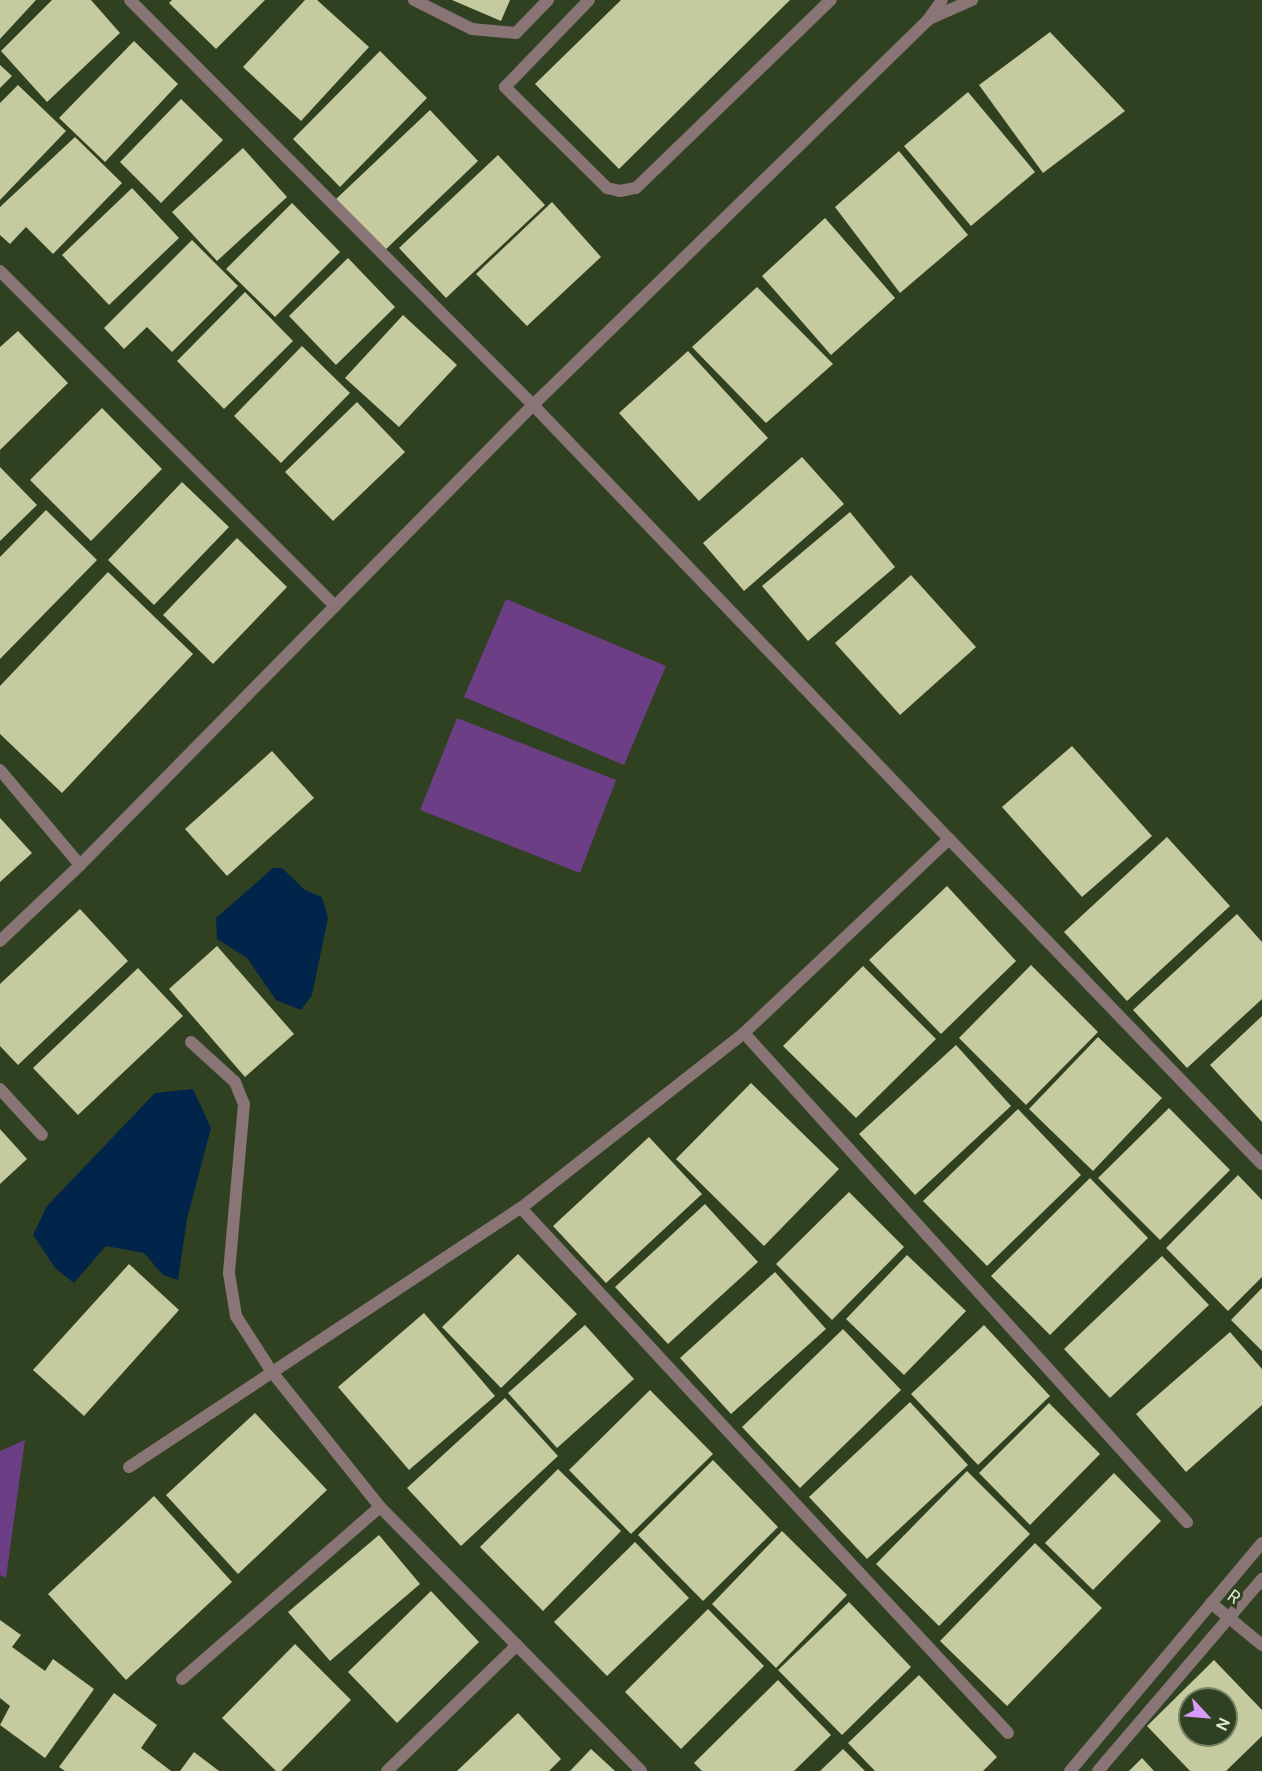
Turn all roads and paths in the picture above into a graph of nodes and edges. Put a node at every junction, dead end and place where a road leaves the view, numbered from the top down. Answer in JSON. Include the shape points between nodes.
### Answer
{"nodes":[{"id":1,"x":130,"y":0,"type":"edge"},
{"id":2,"x":414,"y":0,"type":"edge"},
{"id":3,"x":548,"y":0,"type":"edge"},
{"id":4,"x":589,"y":0,"type":"edge"},
{"id":5,"x":831,"y":0,"type":"edge"},
{"id":6,"x":942,"y":0,"type":"edge"},
{"id":7,"x":972,"y":0,"type":"edge"},
{"id":8,"x":928,"y":20,"type":"junction"},
{"id":9,"x":0,"y":271,"type":"edge"},
{"id":10,"x":533,"y":405,"type":"junction"},
{"id":11,"x":335,"y":606,"type":"junction"},
{"id":12,"x":0,"y":770,"type":"edge"},
{"id":13,"x":949,"y":839,"type":"junction"},
{"id":14,"x":80,"y":865,"type":"junction"},
{"id":15,"x":0,"y":941,"type":"edge"},
{"id":16,"x":744,"y":1033,"type":"junction"},
{"id":17,"x":191,"y":1042,"type":"dead end"},
{"id":18,"x":0,"y":1089,"type":"edge"},
{"id":19,"x":42,"y":1135,"type":"dead end"},
{"id":20,"x":1262,"y":1164,"type":"edge"},
{"id":21,"x":521,"y":1208,"type":"junction"},
{"id":22,"x":272,"y":1372,"type":"junction"},
{"id":23,"x":129,"y":1467,"type":"dead end"},
{"id":24,"x":380,"y":1507,"type":"junction"},
{"id":25,"x":1187,"y":1522,"type":"dead end"},
{"id":26,"x":1262,"y":1544,"type":"edge"},
{"id":27,"x":1262,"y":1579,"type":"edge"},
{"id":28,"x":1211,"y":1603,"type":"junction"},
{"id":29,"x":1230,"y":1616,"type":"junction"},
{"id":30,"x":1262,"y":1644,"type":"edge"},
{"id":31,"x":517,"y":1645,"type":"junction"},
{"id":32,"x":182,"y":1679,"type":"dead end"},
{"id":33,"x":1008,"y":1733,"type":"dead end"},
{"id":34,"x":387,"y":1771,"type":"edge"},
{"id":35,"x":641,"y":1771,"type":"edge"},
{"id":36,"x":1070,"y":1771,"type":"edge"},
{"id":37,"x":1098,"y":1771,"type":"edge"}],
"edges":[{"from":1,"to":10,"type":"street"},
{"from":2,"to":3,"type":"street","via":[[472,29],[516,33]]},
{"from":4,"to":5,"type":"street","via":[[505,87],[607,188],[621,191],[636,188]]},
{"from":6,"to":8,"type":"street"},
{"from":7,"to":8,"type":"street"},
{"from":8,"to":10,"type":"street"},
{"from":9,"to":11,"type":"street"},
{"from":10,"to":11,"type":"street"},
{"from":10,"to":13,"type":"street"},
{"from":11,"to":14,"type":"street"},
{"from":12,"to":14,"type":"street"},
{"from":13,"to":16,"type":"street"},
{"from":13,"to":20,"type":"street"},
{"from":14,"to":15,"type":"street"},
{"from":16,"to":21,"type":"street"},
{"from":16,"to":25,"type":"street"},
{"from":17,"to":22,"type":"street","via":[[235,1082],[244,1104],[229,1273],[236,1316]]},
{"from":18,"to":19,"type":"street"},
{"from":21,"to":22,"type":"street"},
{"from":21,"to":33,"type":"street"},
{"from":22,"to":23,"type":"street"},
{"from":22,"to":24,"type":"street"},
{"from":24,"to":31,"type":"street"},
{"from":24,"to":32,"type":"street"},
{"from":26,"to":28,"type":"street"},
{"from":27,"to":29,"type":"street"},
{"from":28,"to":29,"type":"street","name":"R"},
{"from":28,"to":36,"type":"street"},
{"from":29,"to":30,"type":"street","name":"R"},
{"from":29,"to":37,"type":"street"},
{"from":31,"to":34,"type":"street"},
{"from":31,"to":35,"type":"street"}]}
